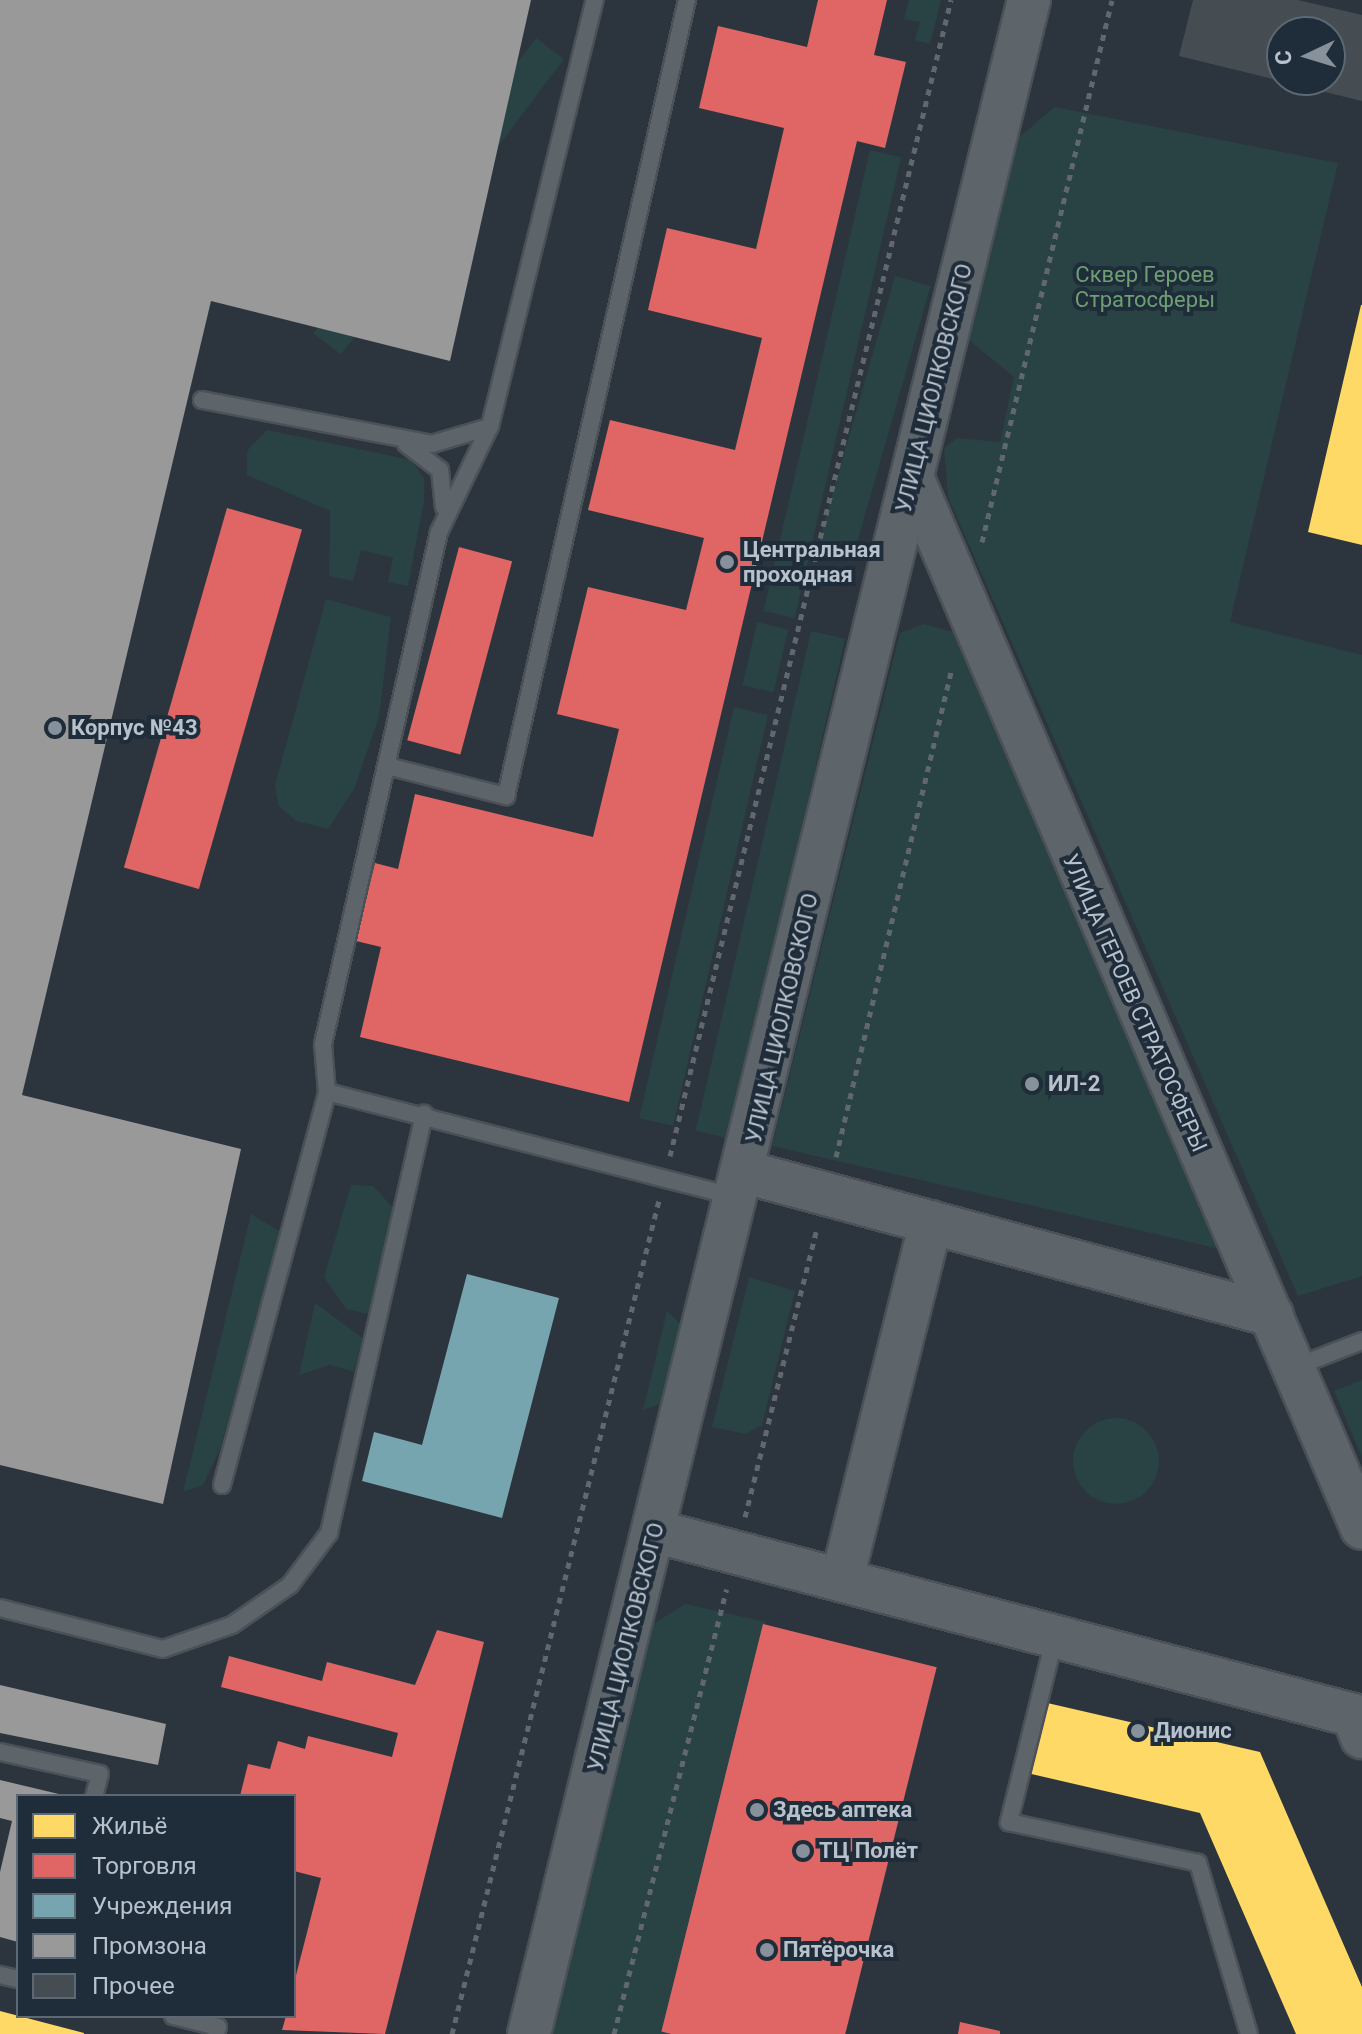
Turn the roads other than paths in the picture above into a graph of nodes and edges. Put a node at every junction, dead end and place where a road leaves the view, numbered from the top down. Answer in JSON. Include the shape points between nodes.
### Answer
{"nodes":[{"id":1,"x":595,"y":0,"type":"edge"},
{"id":2,"x":687,"y":0,"type":"edge"},
{"id":3,"x":1029,"y":0,"type":"edge"},
{"id":4,"x":202,"y":400,"type":"dead end"},
{"id":5,"x":490,"y":426,"type":"junction"},
{"id":6,"x":386,"y":437,"type":"junction"},
{"id":7,"x":912,"y":477,"type":"junction"},
{"id":8,"x":439,"y":532,"type":"junction"},
{"id":9,"x":391,"y":767,"type":"junction"},
{"id":10,"x":327,"y":1092,"type":"junction"},
{"id":11,"x":424,"y":1114,"type":"junction"},
{"id":12,"x":742,"y":1185,"type":"junction"},
{"id":13,"x":931,"y":1222,"type":"junction"},
{"id":14,"x":1272,"y":1315,"type":"junction"},
{"id":15,"x":1362,"y":1341,"type":"edge"},
{"id":16,"x":1295,"y":1367,"type":"junction"},
{"id":17,"x":222,"y":1485,"type":"dead end"},
{"id":18,"x":1362,"y":1528,"type":"edge"},
{"id":19,"x":654,"y":1531,"type":"junction"},
{"id":20,"x":842,"y":1579,"type":"junction"},
{"id":21,"x":0,"y":1608,"type":"edge"},
{"id":22,"x":1055,"y":1635,"type":"junction"},
{"id":23,"x":1357,"y":1726,"type":"edge"},
{"id":24,"x":0,"y":1752,"type":"edge"},
{"id":25,"x":95,"y":1794,"type":"edge"},
{"id":26,"x":181,"y":2018,"type":"edge"},
{"id":27,"x":216,"y":2034,"type":"edge"},
{"id":28,"x":529,"y":2034,"type":"edge"},
{"id":29,"x":1249,"y":2034,"type":"edge"}],
"edges":[{"from":1,"to":5,"type":"lane"},
{"from":2,"to":9,"type":"lane","via":[[506,796]]},
{"from":3,"to":7,"type":"street","name":"УЛИЦА ЦИОЛКОВСКОГО"},
{"from":4,"to":6,"type":"lane"},
{"from":5,"to":6,"type":"lane","via":[[432,444]]},
{"from":5,"to":8,"type":"lane"},
{"from":6,"to":8,"type":"lane","via":[[440,470],[446,496]]},
{"from":7,"to":12,"type":"street","name":"УЛИЦА ЦИОЛКОВСКОГО"},
{"from":7,"to":14,"type":"street","name":"УЛИЦА ГЕРОЕВ СТРАТОСФЕРЫ","via":[[962,607]]},
{"from":8,"to":9,"type":"lane"},
{"from":9,"to":10,"type":"lane","via":[[323,1044]]},
{"from":10,"to":11,"type":"lane"},
{"from":10,"to":17,"type":"lane"},
{"from":11,"to":12,"type":"lane","via":[[665,1177]]},
{"from":11,"to":21,"type":"lane","via":[[329,1533],[290,1585],[232,1625],[163,1649]]},
{"from":12,"to":13,"type":"street","via":[[826,1194]]},
{"from":12,"to":19,"type":"street","name":"УЛИЦА ЦИОЛКОВСКОГО"},
{"from":13,"to":14,"type":"street"},
{"from":13,"to":20,"type":"street"},
{"from":14,"to":16,"type":"street","name":"УЛИЦА ГЕРОЕВ СТРАТОСФЕРЫ"},
{"from":15,"to":16,"type":"lane"},
{"from":16,"to":18,"type":"street","name":"УЛИЦА ГЕРОЕВ СТРАТОСФЕРЫ"},
{"from":19,"to":20,"type":"street"},
{"from":19,"to":28,"type":"street","name":"УЛИЦА ЦИОЛКОВСКОГО"},
{"from":20,"to":22,"type":"street"},
{"from":22,"to":23,"type":"street"},
{"from":22,"to":29,"type":"lane","via":[[1009,1822],[1198,1863]]},
{"from":24,"to":25,"type":"lane","via":[[100,1774]]},
{"from":26,"to":27,"type":"lane","via":[[218,2027]]}]}
